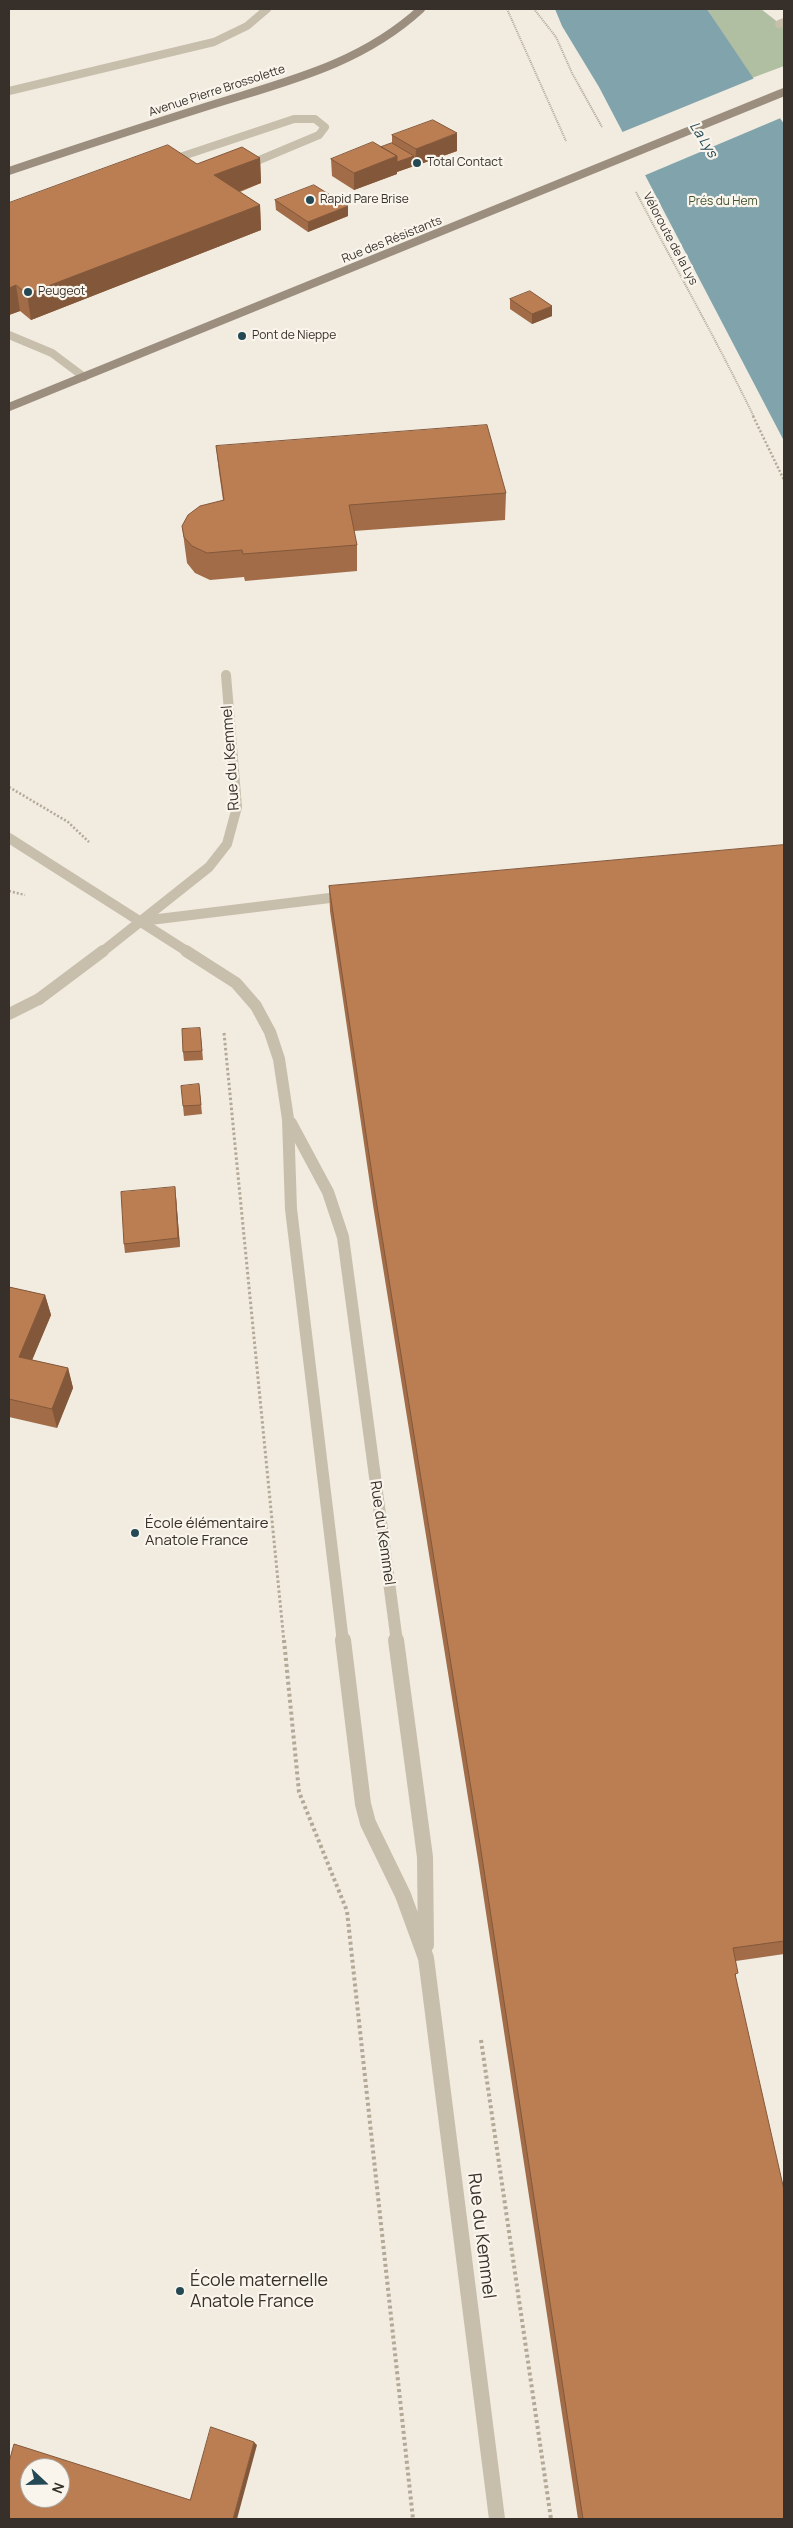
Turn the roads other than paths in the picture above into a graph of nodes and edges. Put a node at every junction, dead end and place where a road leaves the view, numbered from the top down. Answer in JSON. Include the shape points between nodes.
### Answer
{"nodes":[{"id":1,"x":267,"y":9,"type":"edge"},
{"id":2,"x":421,"y":9,"type":"edge"},
{"id":3,"x":9,"y":90,"type":"edge"},
{"id":4,"x":784,"y":92,"type":"edge"},
{"id":5,"x":155,"y":165,"type":"edge"},
{"id":6,"x":245,"y":166,"type":"edge"},
{"id":7,"x":9,"y":171,"type":"edge"},
{"id":8,"x":9,"y":335,"type":"edge"},
{"id":9,"x":84,"y":377,"type":"junction"},
{"id":10,"x":9,"y":407,"type":"edge"},
{"id":11,"x":226,"y":675,"type":"dead end"},
{"id":12,"x":9,"y":838,"type":"edge"},
{"id":13,"x":357,"y":894,"type":"edge"},
{"id":14,"x":142,"y":921,"type":"junction"},
{"id":15,"x":9,"y":1014,"type":"edge"},
{"id":16,"x":290,"y":1120,"type":"junction"},
{"id":17,"x":426,"y":1958,"type":"junction"},
{"id":18,"x":496,"y":2519,"type":"edge"}],
"edges":[{"from":1,"to":3,"type":"street","via":[[247,26],[214,42]]},
{"from":2,"to":7,"type":"main road","name":"Avenue Pierre Brossolette","via":[[381,41],[325,67]]},
{"from":4,"to":9,"type":"main road","name":"Rue des Résistants"},
{"from":5,"to":6,"type":"street","via":[[294,119],[315,119],[325,126],[320,135]]},
{"from":8,"to":9,"type":"street","via":[[52,353]]},
{"from":9,"to":10,"type":"main road","name":"Rue des Résistants"},
{"from":11,"to":14,"type":"street","name":"Rue du Kemmel","via":[[237,807],[231,834],[209,867]]},
{"from":12,"to":14,"type":"street","name":"Rue du Kemmel"},
{"from":13,"to":14,"type":"street"},
{"from":14,"to":15,"type":"street","name":"Rue du Kemmel","via":[[39,998]]},
{"from":14,"to":16,"type":"street","name":"Rue du Kemmel","via":[[217,970],[248,994],[258,1007],[272,1035],[283,1073]]},
{"from":16,"to":17,"type":"street","name":"Rue du Kemmel","via":[[291,1209],[363,1804],[368,1823],[402,1895]]},
{"from":16,"to":17,"type":"street","name":"Rue du Kemmel","via":[[326,1183],[338,1212],[343,1238],[424,1857]]},
{"from":17,"to":18,"type":"street","name":"Rue du Kemmel"}]}
